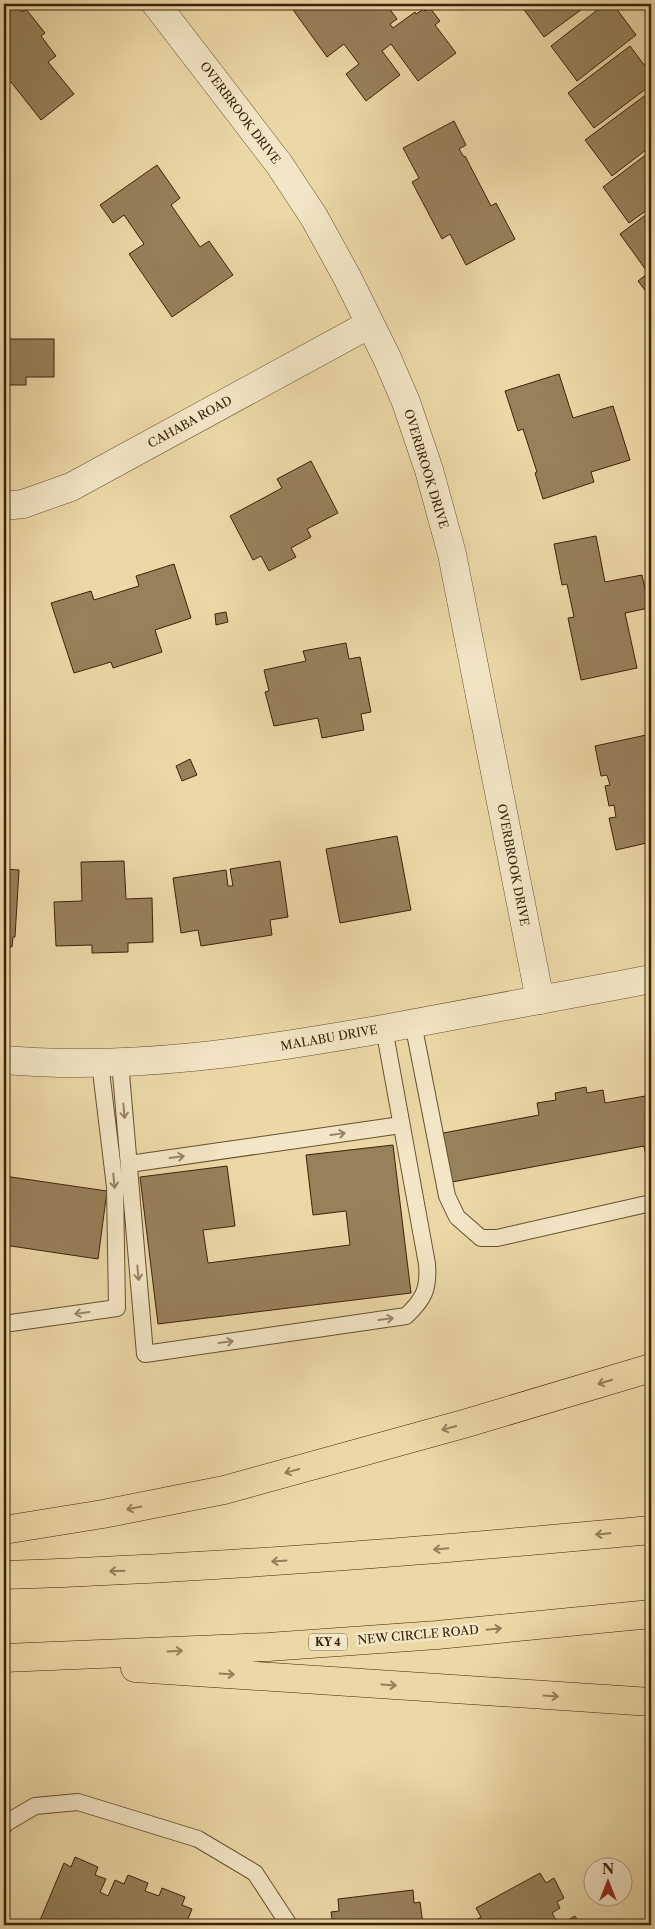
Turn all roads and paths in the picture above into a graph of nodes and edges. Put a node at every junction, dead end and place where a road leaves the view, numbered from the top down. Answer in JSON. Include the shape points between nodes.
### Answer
{"nodes":[{"id":1,"x":156,"y":4,"type":"edge"},
{"id":2,"x":370,"y":324,"type":"junction"},
{"id":3,"x":4,"y":506,"type":"edge"},
{"id":4,"x":651,"y":979,"type":"edge"},
{"id":5,"x":540,"y":1000,"type":"junction"},
{"id":6,"x":413,"y":1023,"type":"junction"},
{"id":7,"x":384,"y":1028,"type":"junction"},
{"id":8,"x":4,"y":1060,"type":"edge"},
{"id":9,"x":110,"y":1063,"type":"junction"},
{"id":10,"x":401,"y":1124,"type":"junction"},
{"id":11,"x":129,"y":1164,"type":"junction"},
{"id":12,"x":651,"y":1203,"type":"edge"},
{"id":13,"x":4,"y":1324,"type":"edge"},
{"id":14,"x":651,"y":1368,"type":"edge"},
{"id":15,"x":4,"y":1530,"type":"edge"},
{"id":16,"x":651,"y":1530,"type":"edge"},
{"id":17,"x":4,"y":1575,"type":"edge"},
{"id":18,"x":651,"y":1614,"type":"edge"},
{"id":19,"x":4,"y":1658,"type":"edge"},
{"id":20,"x":651,"y":1702,"type":"edge"},
{"id":21,"x":4,"y":1826,"type":"edge"},
{"id":22,"x":289,"y":1925,"type":"edge"}],
"edges":[{"from":1,"to":2,"type":"street","name":"OVERBROOK DRIVE","via":[[284,172],[314,217]]},
{"from":2,"to":3,"type":"street","name":"CAHABA ROAD","via":[[72,487],[24,504]]},
{"from":2,"to":5,"type":"street","name":"OVERBROOK DRIVE","via":[[406,402],[452,554]]},
{"from":4,"to":5,"type":"street","name":"MALABU DRIVE"},
{"from":5,"to":6,"type":"street","name":"MALABU DRIVE"},
{"from":6,"to":7,"type":"street","name":"MALABU DRIVE"},
{"from":6,"to":12,"type":"lane","via":[[447,1196],[457,1216],[481,1238],[497,1238]]},
{"from":7,"to":9,"type":"street","name":"MALABU DRIVE","via":[[228,1054]]},
{"from":7,"to":10,"type":"lane"},
{"from":8,"to":9,"type":"street","name":"MALABU DRIVE"},
{"from":9,"to":11,"type":"lane","one_way":true},
{"from":9,"to":13,"type":"lane","one_way":true,"via":[[117,1308]]},
{"from":11,"to":10,"type":"lane","one_way":true},
{"from":11,"to":10,"type":"lane","one_way":true,"via":[[145,1354],[406,1316],[418,1304],[428,1282]]},
{"from":14,"to":15,"type":"highway","one_way":true,"via":[[224,1490]]},
{"from":16,"to":17,"type":"highway","one_way":true,"via":[[290,1561]]},
{"from":19,"to":18,"type":"highway","name":"NEW CIRCLE ROAD","number":"KY 4","one_way":true,"via":[[278,1646],[437,1635]]},
{"from":19,"to":20,"type":"highway","one_way":true},
{"from":21,"to":22,"type":"lane","via":[[35,1806],[78,1802],[198,1839],[255,1873]]}]}
